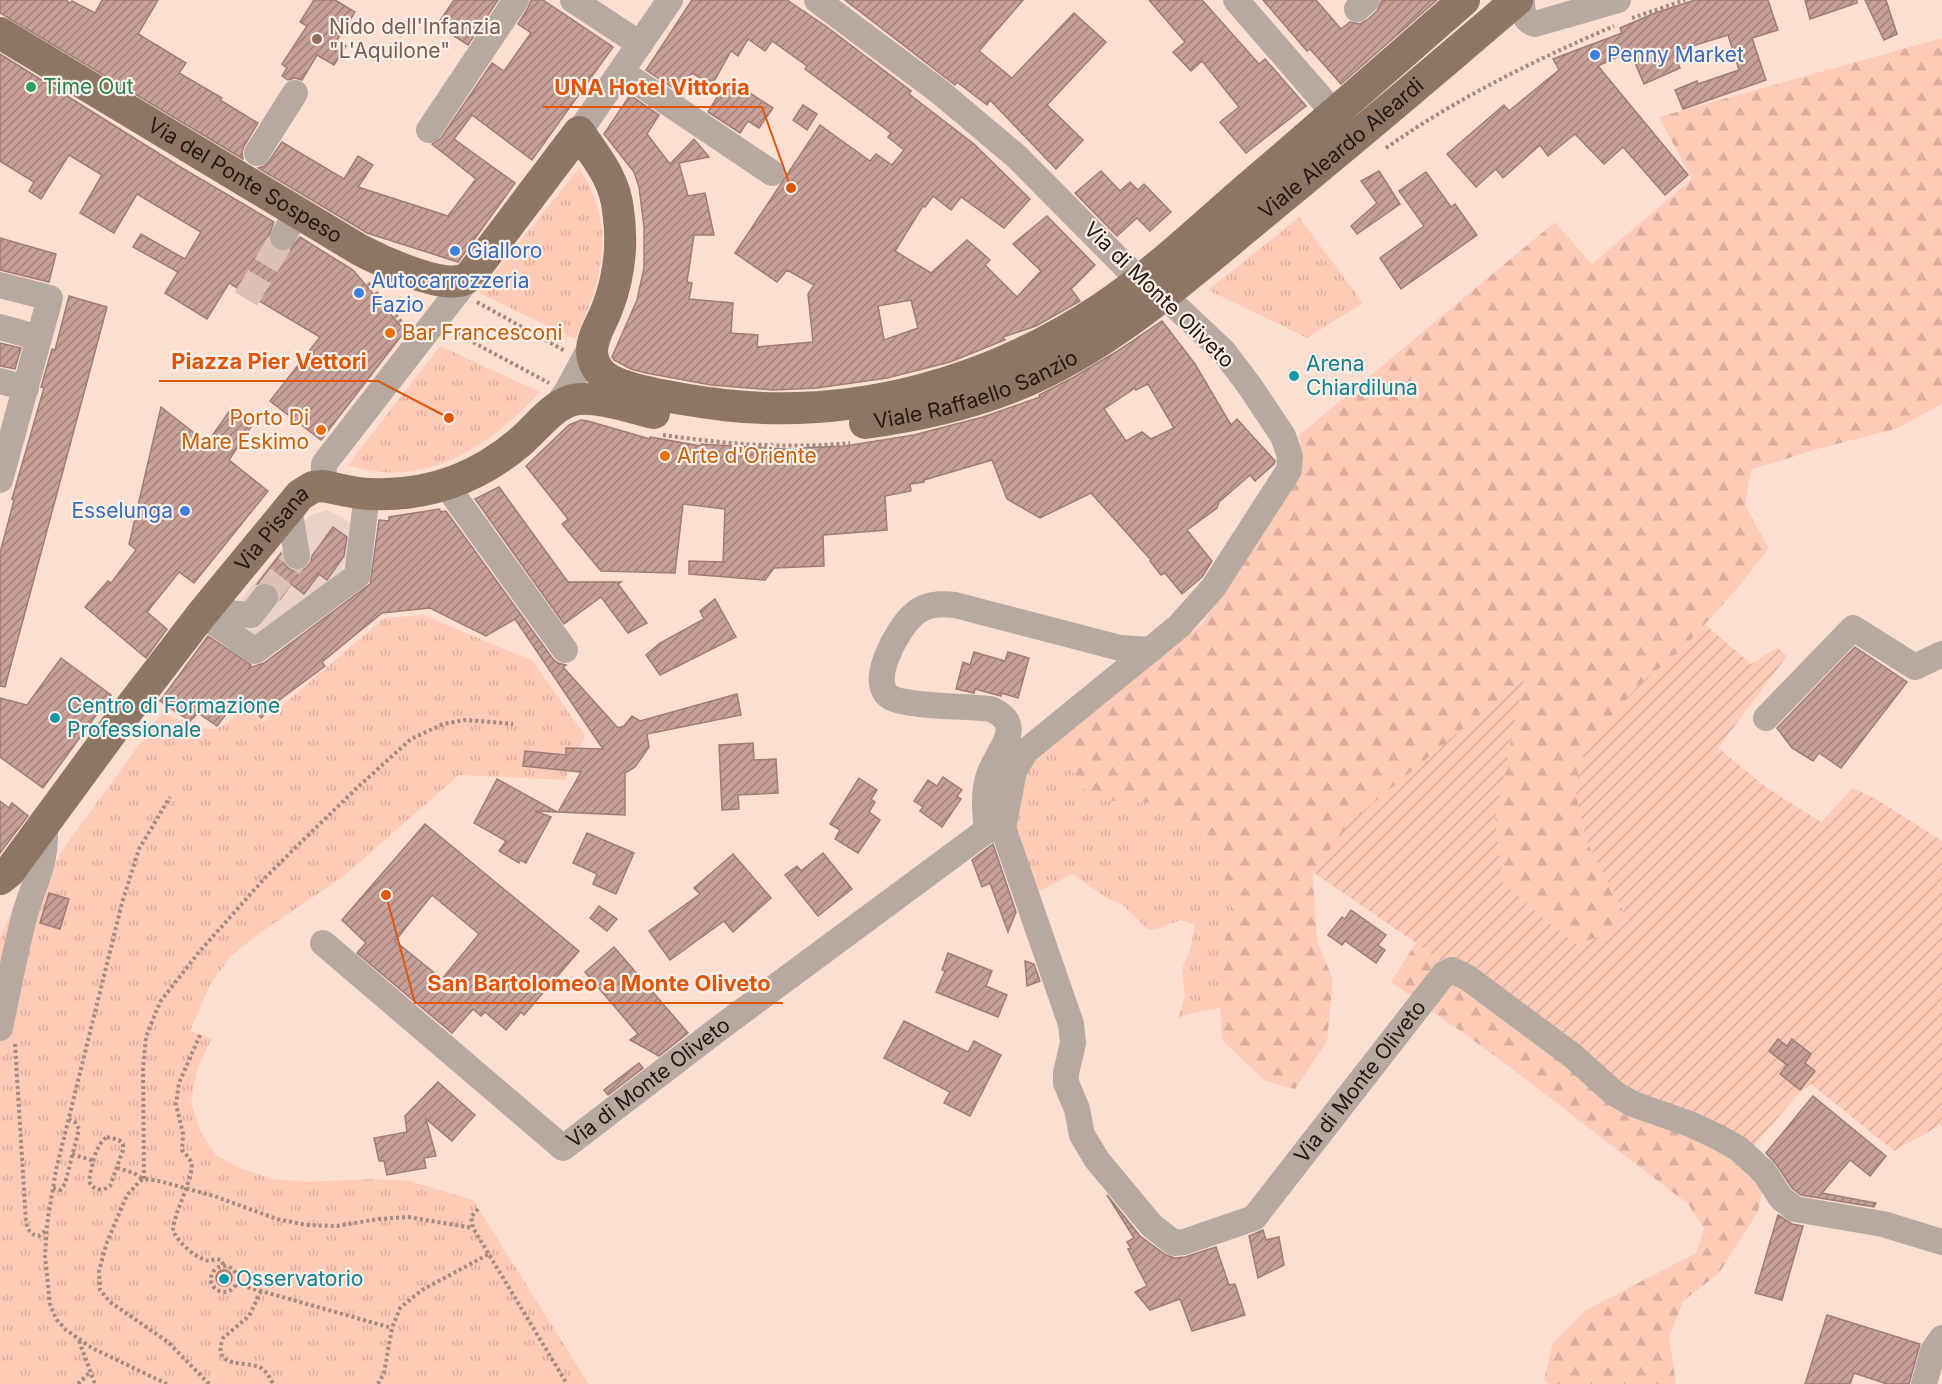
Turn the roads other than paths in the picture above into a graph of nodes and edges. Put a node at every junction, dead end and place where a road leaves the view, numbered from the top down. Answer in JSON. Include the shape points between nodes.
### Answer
{"nodes":[{"id":1,"x":516,"y":0,"type":"edge"},
{"id":2,"x":573,"y":0,"type":"edge"},
{"id":3,"x":670,"y":0,"type":"edge"},
{"id":4,"x":817,"y":0,"type":"edge"},
{"id":5,"x":1236,"y":0,"type":"edge"},
{"id":6,"x":1464,"y":0,"type":"edge"},
{"id":7,"x":1519,"y":0,"type":"edge"},
{"id":8,"x":1621,"y":11,"type":"edge"},
{"id":9,"x":0,"y":33,"type":"edge"},
{"id":10,"x":640,"y":44,"type":"junction"},
{"id":11,"x":622,"y":72,"type":"junction"},
{"id":12,"x":295,"y":93,"type":"dead end"},
{"id":13,"x":1335,"y":114,"type":"junction"},
{"id":14,"x":429,"y":130,"type":"dead end"},
{"id":15,"x":579,"y":132,"type":"junction"},
{"id":16,"x":1366,"y":146,"type":"junction"},
{"id":17,"x":249,"y":165,"type":"junction"},
{"id":18,"x":772,"y":173,"type":"dead end"},
{"id":19,"x":0,"y":285,"type":"edge"},
{"id":20,"x":471,"y":288,"type":"junction"},
{"id":21,"x":1151,"y":289,"type":"junction"},
{"id":22,"x":0,"y":327,"type":"edge"},
{"id":23,"x":39,"y":338,"type":"junction"},
{"id":24,"x":582,"y":347,"type":"junction"},
{"id":25,"x":0,"y":381,"type":"edge"},
{"id":26,"x":26,"y":388,"type":"junction"},
{"id":27,"x":549,"y":400,"type":"junction"},
{"id":28,"x":7,"y":427,"type":"edge"},
{"id":29,"x":0,"y":480,"type":"edge"},
{"id":30,"x":446,"y":485,"type":"junction"},
{"id":31,"x":323,"y":486,"type":"junction"},
{"id":32,"x":367,"y":494,"type":"junction"},
{"id":33,"x":289,"y":507,"type":"junction"},
{"id":34,"x":297,"y":556,"type":"dead end"},
{"id":35,"x":265,"y":597,"type":"tunnel mouth"},
{"id":36,"x":203,"y":612,"type":"junction"},
{"id":37,"x":565,"y":650,"type":"dead end"},
{"id":38,"x":1150,"y":650,"type":"junction"},
{"id":39,"x":1942,"y":654,"type":"edge"},
{"id":40,"x":1766,"y":718,"type":"dead end"},
{"id":41,"x":44,"y":825,"type":"junction"},
{"id":42,"x":995,"y":829,"type":"junction"},
{"id":43,"x":3,"y":880,"type":"edge"},
{"id":44,"x":323,"y":943,"type":"dead end"},
{"id":45,"x":7,"y":1031,"type":"edge"},
{"id":46,"x":1942,"y":1242,"type":"edge"},
{"id":47,"x":1942,"y":1338,"type":"edge"},
{"id":48,"x":1924,"y":1384,"type":"edge"}],
"edges":[{"from":1,"to":14,"type":"street"},
{"from":2,"to":10,"type":"street"},
{"from":3,"to":10,"type":"street","name":"Via Pisana"},
{"from":4,"to":21,"type":"street","name":"Via di Monte Oliveto","via":[[940,92],[1016,156]]},
{"from":5,"to":13,"type":"street"},
{"from":6,"to":13,"type":"main road","name":"Viale Aleardo Aleardi"},
{"from":7,"to":8,"type":"street","via":[[1524,16],[1534,24]]},
{"from":7,"to":16,"type":"main road","name":"Viale Aleardo Aleardi"},
{"from":9,"to":17,"type":"main road","name":"Via del Ponte Sospeso"},
{"from":10,"to":11,"type":"street","name":"Via Pisana"},
{"from":11,"to":15,"type":"street","name":"Via Pisana"},
{"from":11,"to":18,"type":"street"},
{"from":12,"to":17,"type":"street"},
{"from":13,"to":16,"type":"street"},
{"from":13,"to":21,"type":"main road","name":"Viale Aleardo Aleardi"},
{"from":15,"to":20,"type":"main road","name":"Via Pisana"},
{"from":15,"to":24,"type":"main road","via":[[610,178],[620,230],[620,258],[609,307]]},
{"from":16,"to":21,"type":"main road","name":"Viale Aleardo Aleardi"},
{"from":17,"to":20,"type":"main road","name":"Via del Ponte Sospeso","via":[[290,225],[389,264],[458,281]]},
{"from":19,"to":23,"type":"street","via":[[50,298]]},
{"from":20,"to":31,"type":"street","name":"Via Pisana","via":[[324,464]]},
{"from":21,"to":24,"type":"main road","name":"Viale Raffaello Sanzio","via":[[986,371],[903,394],[837,405],[751,407],[640,390],[611,380],[599,371],[593,357]]},
{"from":21,"to":27,"type":"main road","name":"Viale Raffaello Sanzio","via":[[1094,345],[1034,378],[978,399],[911,415],[847,425],[755,427],[690,420],[585,399]]},
{"from":21,"to":38,"type":"street","name":"Via di Monte Oliveto","via":[[1224,352],[1283,436],[1290,456],[1288,470],[1213,588],[1179,626]]},
{"from":22,"to":23,"type":"street"},
{"from":23,"to":26,"type":"street"},
{"from":24,"to":27,"type":"street","via":[[567,391]]},
{"from":25,"to":26,"type":"street"},
{"from":26,"to":28,"type":"street"},
{"from":27,"to":30,"type":"main road","via":[[526,437],[502,456]]},
{"from":28,"to":29,"type":"street"},
{"from":30,"to":32,"type":"main road","via":[[412,492]]},
{"from":30,"to":37,"type":"street"},
{"from":31,"to":32,"type":"main road"},
{"from":31,"to":33,"type":"main road","name":"Via Pisana","via":[[309,489]]},
{"from":32,"to":36,"type":"street","via":[[357,576],[255,651]]},
{"from":33,"to":34,"type":"street"},
{"from":33,"to":36,"type":"main road","name":"Via Pisana"},
{"from":35,"to":36,"type":"street","via":[[251,615]]},
{"from":36,"to":41,"type":"main road","name":"Via Pisana"},
{"from":38,"to":42,"type":"street","name":"Via di Monte Oliveto","via":[[1026,751],[1014,771]]},
{"from":38,"to":42,"type":"street","name":"Via di Monte Oliveto","via":[[1120,648],[955,605],[927,606],[911,616],[883,666],[886,694],[900,701],[991,709],[1004,716],[1009,732],[989,775],[985,806]]},
{"from":39,"to":40,"type":"street","via":[[1915,667],[1853,628]]},
{"from":41,"to":43,"type":"main road","name":"Via Pisana"},
{"from":41,"to":45,"type":"street","via":[[44,858],[24,916]]},
{"from":42,"to":44,"type":"street","name":"Via di Monte Oliveto","via":[[721,1027],[563,1148]]},
{"from":42,"to":46,"type":"street","name":"Via di Monte Oliveto","via":[[1071,1024],[1073,1043],[1066,1083],[1082,1135],[1152,1226],[1174,1243],[1254,1218],[1444,974],[1452,970],[1573,1056],[1614,1093],[1739,1149],[1795,1209],[1883,1224]]},
{"from":47,"to":48,"type":"street","via":[[1933,1351]]}]}
